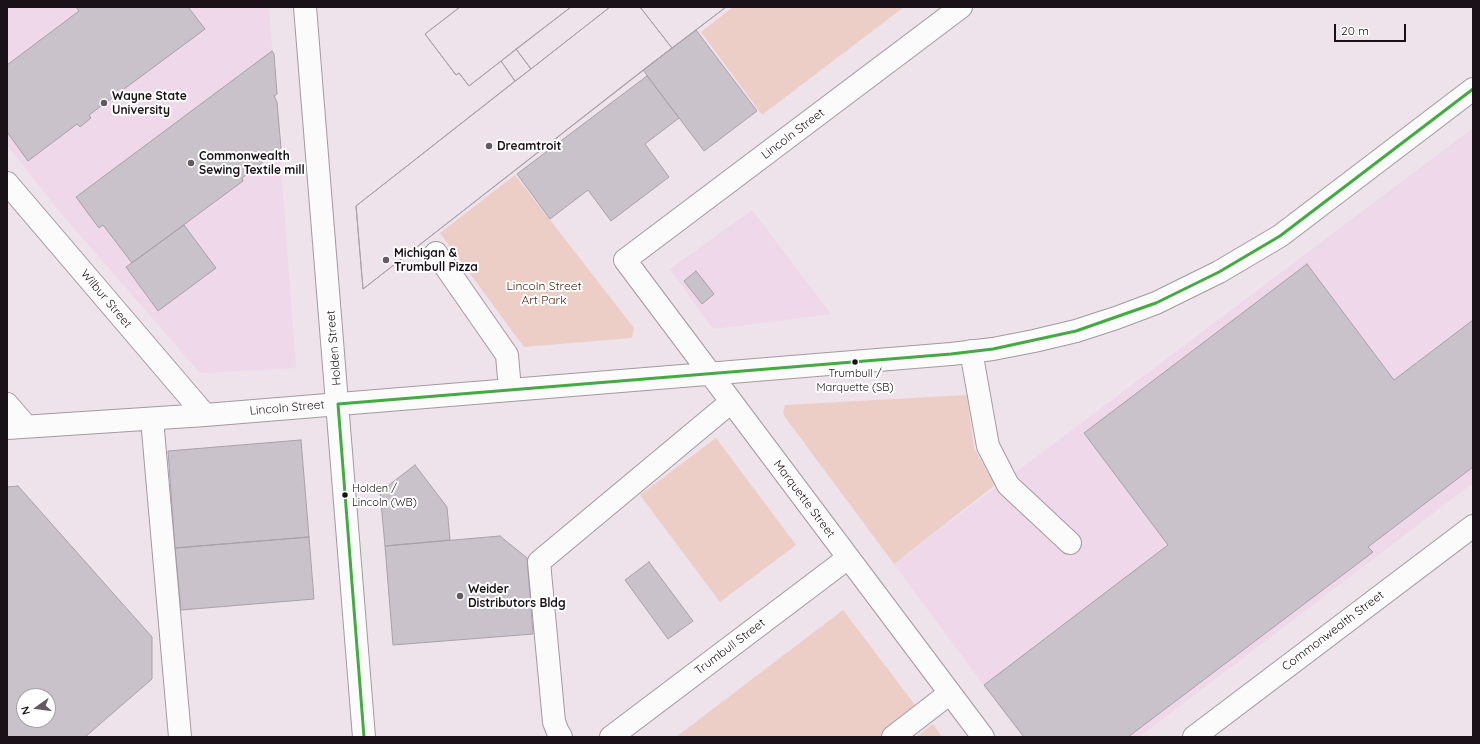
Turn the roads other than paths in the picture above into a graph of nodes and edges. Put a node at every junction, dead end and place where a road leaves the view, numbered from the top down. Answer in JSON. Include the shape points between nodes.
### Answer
{"nodes":[{"id":1,"x":305,"y":7,"type":"edge"},
{"id":2,"x":961,"y":7,"type":"edge"},
{"id":3,"x":1473,"y":89,"type":"edge"},
{"id":4,"x":7,"y":183,"type":"edge"},
{"id":5,"x":436,"y":253,"type":"dead end"},
{"id":6,"x":625,"y":260,"type":"joint"},
{"id":7,"x":970,"y":351,"type":"junction"},
{"id":8,"x":710,"y":374,"type":"junction"},
{"id":9,"x":510,"y":390,"type":"junction"},
{"id":10,"x":731,"y":402,"type":"junction"},
{"id":11,"x":7,"y":404,"type":"edge"},
{"id":12,"x":338,"y":404,"type":"junction"},
{"id":13,"x":205,"y":415,"type":"junction"},
{"id":14,"x":152,"y":419,"type":"junction"},
{"id":15,"x":16,"y":427,"type":"edge"},
{"id":16,"x":1473,"y":526,"type":"edge"},
{"id":17,"x":1070,"y":543,"type":"dead end"},
{"id":18,"x":848,"y":558,"type":"junction"},
{"id":19,"x":950,"y":693,"type":"junction"},
{"id":20,"x":180,"y":737,"type":"edge"},
{"id":21,"x":364,"y":737,"type":"edge"},
{"id":22,"x":561,"y":737,"type":"edge"},
{"id":23,"x":611,"y":737,"type":"edge"},
{"id":24,"x":893,"y":737,"type":"edge"},
{"id":25,"x":983,"y":737,"type":"edge"},
{"id":26,"x":1194,"y":737,"type":"edge"}],
"edges":[{"from":1,"to":12,"type":"street","name":"Holden Street"},
{"from":2,"to":6,"type":"street","name":"Lincoln Street"},
{"from":3,"to":7,"type":"street","via":[[1280,236],[1219,272],[1156,303],[1076,331],[993,349]]},
{"from":4,"to":13,"type":"street","name":"Wilbur Street"},
{"from":5,"to":9,"type":"street","via":[[507,355]]},
{"from":6,"to":8,"type":"street","name":"Marquette Street"},
{"from":7,"to":8,"type":"street"},
{"from":7,"to":17,"type":"street","via":[[988,446],[1008,485]]},
{"from":8,"to":9,"type":"street","name":"Lincoln Street"},
{"from":8,"to":10,"type":"street","name":"Marquette Street"},
{"from":9,"to":12,"type":"street","name":"Lincoln Street"},
{"from":10,"to":18,"type":"street","name":"Marquette Street"},
{"from":10,"to":22,"type":"street","via":[[539,562],[554,722]]},
{"from":11,"to":15,"type":"street"},
{"from":12,"to":13,"type":"street","name":"Lincoln Street"},
{"from":12,"to":21,"type":"street","name":"Holden Street"},
{"from":13,"to":14,"type":"street","name":"Lincoln Street"},
{"from":14,"to":15,"type":"street","name":"Lincoln Street"},
{"from":14,"to":20,"type":"street"},
{"from":16,"to":26,"type":"street","name":"Commonwealth Street"},
{"from":18,"to":19,"type":"street","name":"Marquette Street"},
{"from":18,"to":23,"type":"street","name":"Trumbull Street"},
{"from":19,"to":24,"type":"street"},
{"from":19,"to":25,"type":"street","name":"Marquette Street"}]}
